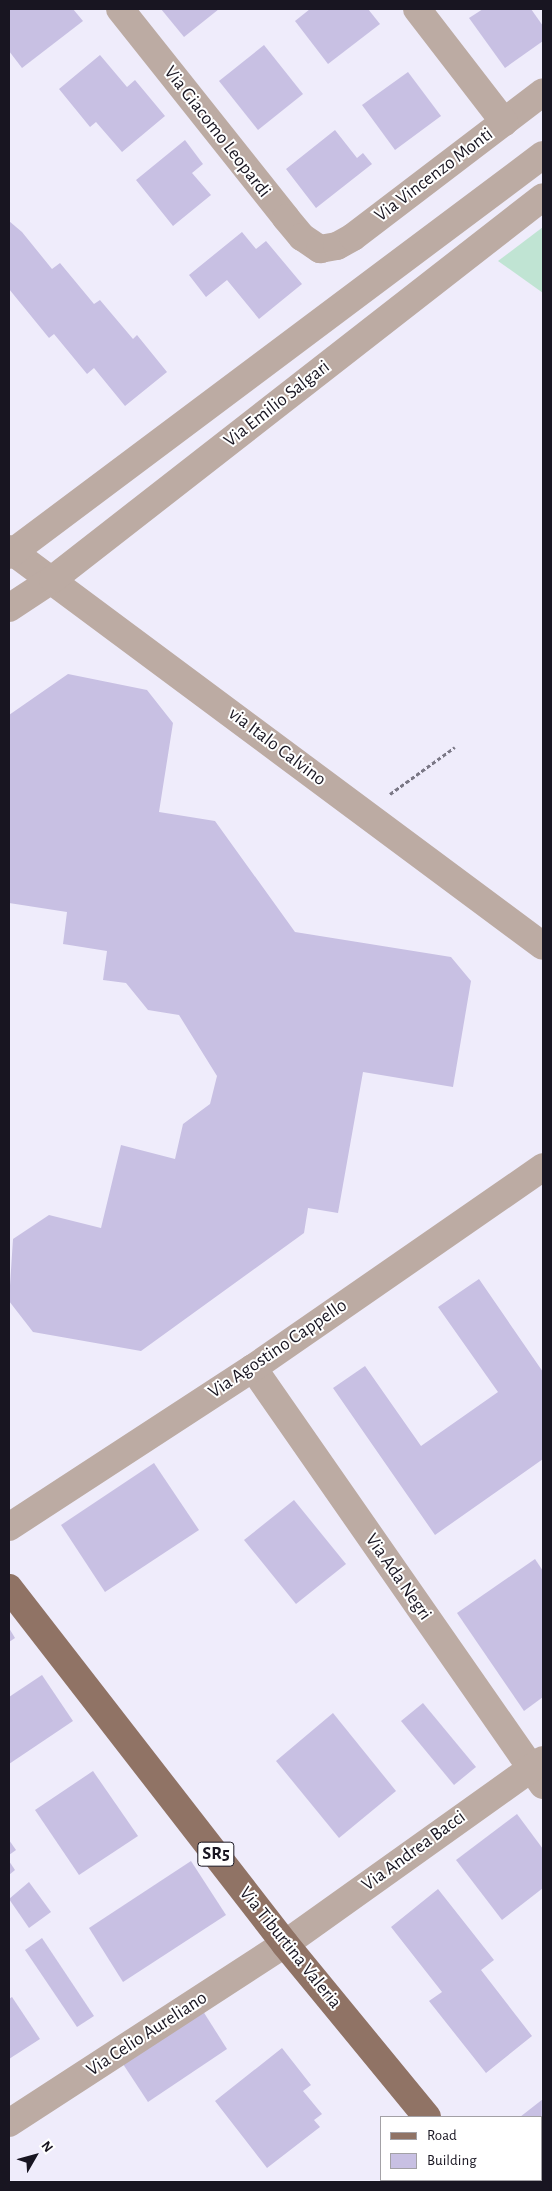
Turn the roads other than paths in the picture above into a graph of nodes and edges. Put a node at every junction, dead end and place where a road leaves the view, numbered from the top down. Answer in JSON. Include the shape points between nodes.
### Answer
{"nodes":[{"id":1,"x":120,"y":9,"type":"edge"},
{"id":2,"x":417,"y":9,"type":"edge"},
{"id":3,"x":543,"y":92,"type":"edge"},
{"id":4,"x":504,"y":122,"type":"junction"},
{"id":5,"x":543,"y":155,"type":"edge"},
{"id":6,"x":543,"y":198,"type":"edge"},
{"id":7,"x":320,"y":249,"type":"joint"},
{"id":8,"x":10,"y":552,"type":"edge"},
{"id":9,"x":53,"y":579,"type":"junction"},
{"id":10,"x":9,"y":608,"type":"edge"},
{"id":11,"x":543,"y":946,"type":"edge"},
{"id":12,"x":539,"y":1178,"type":"edge"},
{"id":13,"x":253,"y":1368,"type":"junction"},
{"id":14,"x":9,"y":1527,"type":"edge"},
{"id":15,"x":9,"y":1588,"type":"edge"},
{"id":16,"x":539,"y":1771,"type":"edge"},
{"id":17,"x":285,"y":1944,"type":"junction"},
{"id":18,"x":426,"y":2116,"type":"edge"},
{"id":19,"x":9,"y":2123,"type":"edge"}],
"edges":[{"from":1,"to":7,"type":"street","name":"Via Giacomo Leopardi","via":[[286,218],[302,236]]},
{"from":2,"to":4,"type":"street"},
{"from":3,"to":4,"type":"street","name":"Via Vincenzo Monti"},
{"from":4,"to":7,"type":"street","name":"Via Vincenzo Monti","via":[[353,237],[337,246]]},
{"from":5,"to":8,"type":"street","name":"Via Emilio Salgari"},
{"from":6,"to":9,"type":"street","name":"Via Emilio Salgari"},
{"from":8,"to":9,"type":"street","name":"via Italo Calvino"},
{"from":9,"to":10,"type":"street","name":"Via Emilio Salgari"},
{"from":9,"to":11,"type":"street","name":"via Italo Calvino"},
{"from":12,"to":13,"type":"street","name":"Via Agostino Cappello"},
{"from":13,"to":14,"type":"street","name":"Via Agostino Cappello"},
{"from":13,"to":16,"type":"street","name":"Via Ada Negri"},
{"from":15,"to":17,"type":"main road","name":"Via Tiburtina Valeria","number":"SR5"},
{"from":16,"to":17,"type":"street","name":"Via Andrea Bacci"},
{"from":17,"to":18,"type":"main road","name":"Via Tiburtina Valeria","number":"SR5"},
{"from":17,"to":19,"type":"street","name":"Via Celio Aureliano"}]}
